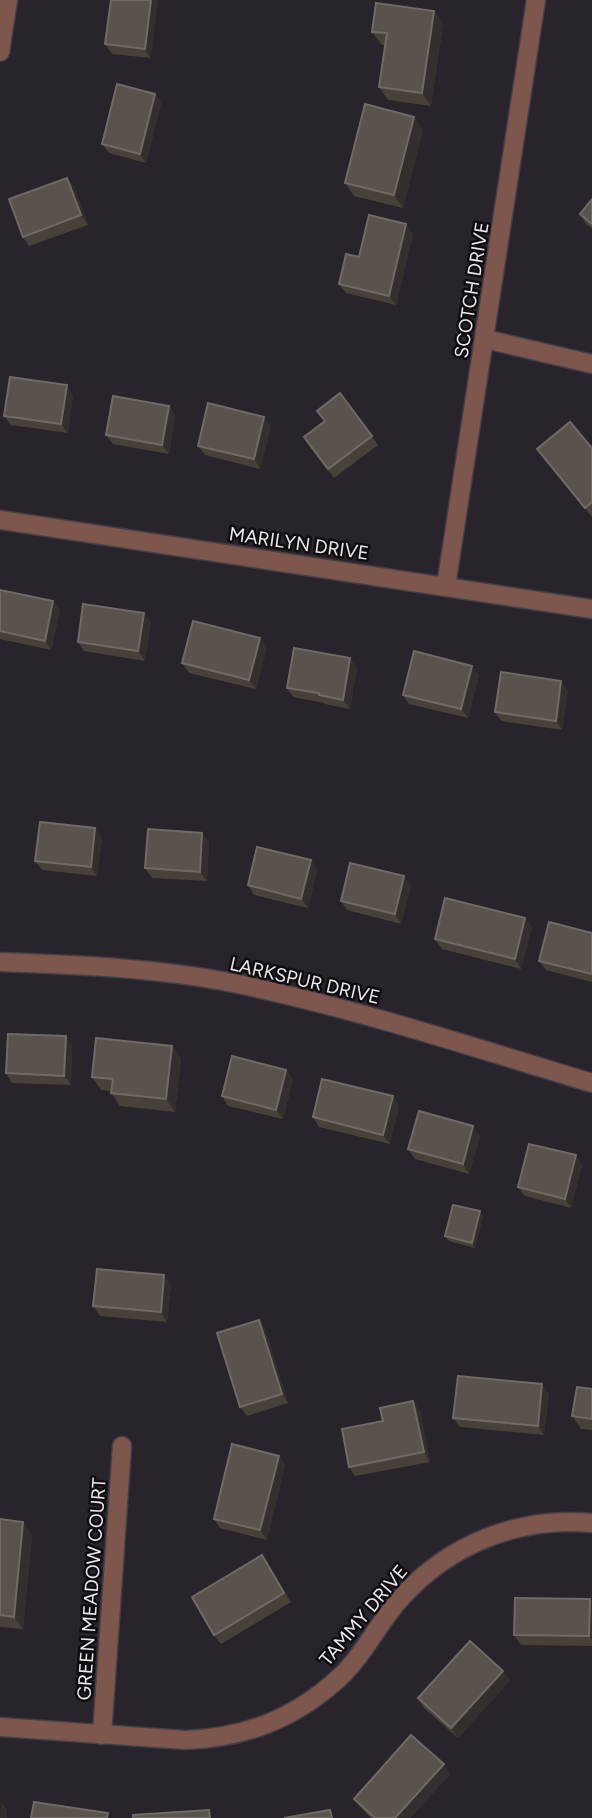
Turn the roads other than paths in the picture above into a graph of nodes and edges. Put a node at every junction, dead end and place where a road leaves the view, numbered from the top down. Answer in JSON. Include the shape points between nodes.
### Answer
{"nodes":[{"id":1,"x":8,"y":0,"type":"edge"},
{"id":2,"x":536,"y":0,"type":"edge"},
{"id":3,"x":0,"y":52,"type":"edge"},
{"id":4,"x":485,"y":339,"type":"junction"},
{"id":5,"x":592,"y":365,"type":"edge"},
{"id":6,"x":0,"y":520,"type":"edge"},
{"id":7,"x":446,"y":586,"type":"junction"},
{"id":8,"x":592,"y":609,"type":"edge"},
{"id":9,"x":0,"y":962,"type":"edge"},
{"id":10,"x":592,"y":1083,"type":"edge"},
{"id":11,"x":122,"y":1446,"type":"dead end"},
{"id":12,"x":592,"y":1523,"type":"edge"},
{"id":13,"x":0,"y":1727,"type":"edge"},
{"id":14,"x":102,"y":1735,"type":"junction"}],
"edges":[{"from":1,"to":3,"type":"street"},
{"from":2,"to":4,"type":"street","name":"SCOTCH DRIVE"},
{"from":4,"to":5,"type":"street"},
{"from":4,"to":7,"type":"street","name":"SCOTCH DRIVE"},
{"from":6,"to":7,"type":"street","name":"MARILYN DRIVE"},
{"from":7,"to":8,"type":"street","name":"MARILYN DRIVE"},
{"from":9,"to":10,"type":"street","name":"LARKSPUR DRIVE","via":[[146,970],[237,984],[378,1019]]},
{"from":11,"to":14,"type":"street","name":"GREEN MEADOW COURT"},
{"from":12,"to":14,"type":"street","name":"TAMMY DRIVE","via":[[520,1527],[481,1539],[441,1562],[400,1599],[340,1677],[283,1718],[210,1739]]},
{"from":13,"to":14,"type":"street","name":"TAMMY DRIVE"}]}
